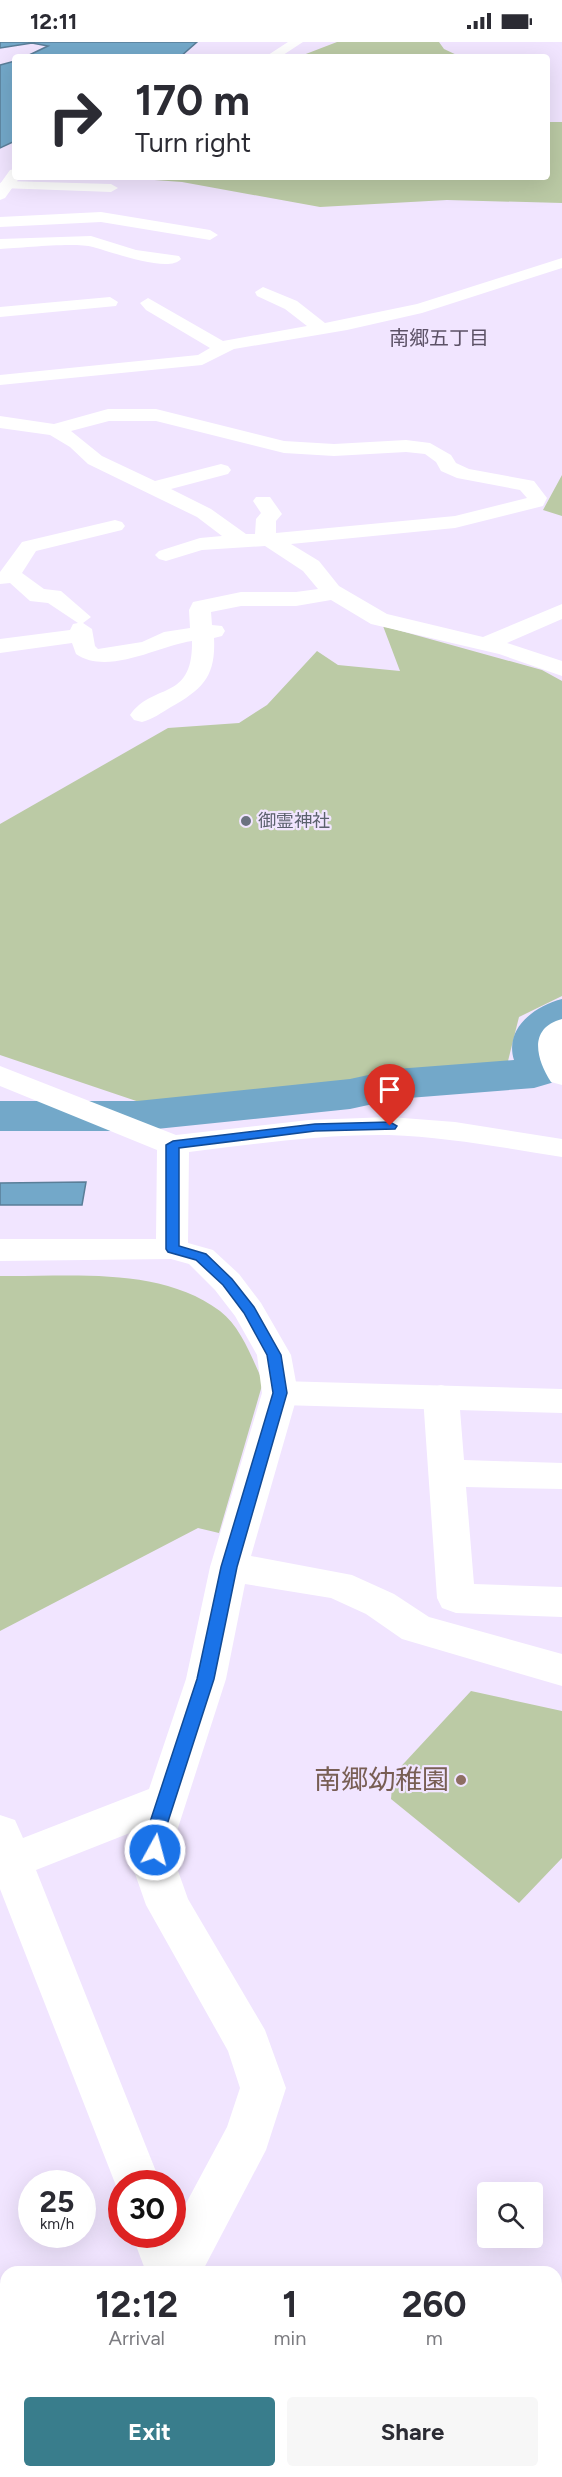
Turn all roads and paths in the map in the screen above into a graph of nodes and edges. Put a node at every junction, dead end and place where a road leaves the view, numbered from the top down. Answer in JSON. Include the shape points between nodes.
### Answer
{"nodes":[{"id":1,"x":297,"y":42,"type":"edge"},
{"id":2,"x":276,"y":54,"type":"edge"},
{"id":3,"x":7,"y":184,"type":"edge"},
{"id":4,"x":111,"y":188,"type":"dead end"},
{"id":5,"x":48,"y":203,"type":"junction"},
{"id":6,"x":0,"y":222,"type":"edge"},
{"id":7,"x":210,"y":235,"type":"dead end"},
{"id":8,"x":61,"y":242,"type":"junction"},
{"id":9,"x":0,"y":244,"type":"edge"},
{"id":10,"x":70,"y":257,"type":"dead end"},
{"id":11,"x":173,"y":259,"type":"dead end"},
{"id":12,"x":562,"y":264,"type":"edge"},
{"id":13,"x":263,"y":292,"type":"dead end"},
{"id":14,"x":110,"y":302,"type":"dead end"},
{"id":15,"x":148,"y":303,"type":"dead end"},
{"id":16,"x":0,"y":312,"type":"edge"},
{"id":17,"x":321,"y":329,"type":"junction"},
{"id":18,"x":221,"y":347,"type":"junction"},
{"id":19,"x":0,"y":380,"type":"edge"},
{"id":20,"x":0,"y":422,"type":"edge"},
{"id":21,"x":55,"y":430,"type":"junction"},
{"id":22,"x":220,"y":470,"type":"dead end"},
{"id":23,"x":153,"y":488,"type":"junction"},
{"id":24,"x":263,"y":501,"type":"dead end"},
{"id":25,"x":115,"y":526,"type":"dead end"},
{"id":26,"x":268,"y":539,"type":"junction"},
{"id":27,"x":241,"y":540,"type":"junction"},
{"id":28,"x":166,"y":555,"type":"dead end"},
{"id":29,"x":4,"y":577,"type":"edge"},
{"id":30,"x":334,"y":593,"type":"junction"},
{"id":31,"x":562,"y":611,"type":"edge"},
{"id":32,"x":81,"y":627,"type":"junction"},
{"id":33,"x":208,"y":632,"type":"junction"},
{"id":34,"x":485,"y":644,"type":"junction"},
{"id":35,"x":0,"y":646,"type":"edge"},
{"id":36,"x":562,"y":669,"type":"edge"},
{"id":37,"x":142,"y":715,"type":"dead end"},
{"id":38,"x":562,"y":1028,"type":"edge"},
{"id":39,"x":0,"y":1075,"type":"edge"},
{"id":40,"x":562,"y":1076,"type":"edge"},
{"id":41,"x":173,"y":1145,"type":"junction"},
{"id":42,"x":562,"y":1148,"type":"edge"},
{"id":43,"x":172,"y":1249,"type":"junction"},
{"id":44,"x":0,"y":1250,"type":"edge"},
{"id":45,"x":280,"y":1393,"type":"junction"},
{"id":46,"x":441,"y":1397,"type":"junction"},
{"id":47,"x":562,"y":1401,"type":"edge"},
{"id":48,"x":447,"y":1473,"type":"junction"},
{"id":49,"x":562,"y":1476,"type":"edge"},
{"id":50,"x":229,"y":1567,"type":"junction"},
{"id":51,"x":562,"y":1602,"type":"edge"},
{"id":52,"x":562,"y":1670,"type":"edge"},
{"id":53,"x":166,"y":1800,"type":"junction"},
{"id":54,"x":5,"y":1847,"type":"edge"},
{"id":55,"x":132,"y":2170,"type":"edge"},
{"id":56,"x":162,"y":2248,"type":"edge"},
{"id":57,"x":169,"y":2266,"type":"edge"},
{"id":58,"x":179,"y":2266,"type":"edge"}],
"edges":[{"from":1,"to":2,"type":"main road"},
{"from":3,"to":5,"type":"main road"},
{"from":4,"to":5,"type":"main road"},
{"from":5,"to":6,"type":"main road"},
{"from":5,"to":7,"type":"main road","via":[[100,217]]},
{"from":8,"to":9,"type":"main road"},
{"from":8,"to":10,"type":"main road"},
{"from":8,"to":11,"type":"main road","via":[[91,241],[134,255]]},
{"from":12,"to":17,"type":"main road","via":[[422,308]]},
{"from":13,"to":17,"type":"main road","via":[[291,305]]},
{"from":14,"to":16,"type":"main road"},
{"from":15,"to":18,"type":"main road","via":[[152,309],[173,317]]},
{"from":17,"to":18,"type":"main road"},
{"from":18,"to":19,"type":"main road","via":[[202,360],[182,363]]},
{"from":20,"to":21,"type":"main road"},
{"from":21,"to":23,"type":"main road","via":[[77,443],[94,460]]},
{"from":21,"to":26,"type":"main road","via":[[108,415],[156,414],[284,447],[430,449],[448,467],[464,474],[527,485],[537,498],[536,502],[455,522]]},
{"from":22,"to":23,"type":"main road"},
{"from":23,"to":27,"type":"main road","via":[[204,513]]},
{"from":24,"to":26,"type":"main road","via":[[272,514],[266,519]]},
{"from":25,"to":29,"type":"main road","via":[[29,546]]},
{"from":26,"to":27,"type":"main road"},
{"from":26,"to":30,"type":"main road","via":[[311,566]]},
{"from":27,"to":28,"type":"main road","via":[[200,544]]},
{"from":29,"to":32,"type":"main road","via":[[21,579],[38,596],[53,596]]},
{"from":30,"to":33,"type":"main road","via":[[296,599],[242,599],[201,607]]},
{"from":30,"to":34,"type":"main road","via":[[379,619]]},
{"from":31,"to":34,"type":"main road"},
{"from":32,"to":33,"type":"main road","via":[[84,649],[94,656],[147,648],[172,637]]},
{"from":32,"to":35,"type":"main road"},
{"from":33,"to":37,"type":"main road","via":[[204,665],[196,679]]},
{"from":34,"to":36,"type":"main road"},
{"from":38,"to":40,"type":"main road","via":[[556,1031],[552,1051]]},
{"from":39,"to":41,"type":"main road"},
{"from":41,"to":42,"type":"main road","via":[[315,1128],[390,1126],[455,1131]]},
{"from":41,"to":43,"type":"main road"},
{"from":43,"to":44,"type":"main road"},
{"from":43,"to":45,"type":"main road","via":[[201,1257],[228,1282],[274,1355]]},
{"from":45,"to":46,"type":"main road"},
{"from":45,"to":50,"type":"main road"},
{"from":46,"to":47,"type":"main road"},
{"from":46,"to":48,"type":"main road"},
{"from":48,"to":49,"type":"main road"},
{"from":48,"to":51,"type":"main road","via":[[456,1599]]},
{"from":50,"to":52,"type":"main road","via":[[338,1585],[380,1604],[416,1628]]},
{"from":50,"to":53,"type":"main road","via":[[206,1679]]},
{"from":53,"to":54,"type":"main road"},
{"from":53,"to":58,"type":"main road","via":[[156,1831],[155,1868],[168,1905],[249,2045],[263,2088],[249,2134]]},
{"from":54,"to":55,"type":"main road"},
{"from":56,"to":57,"type":"main road"}]}
